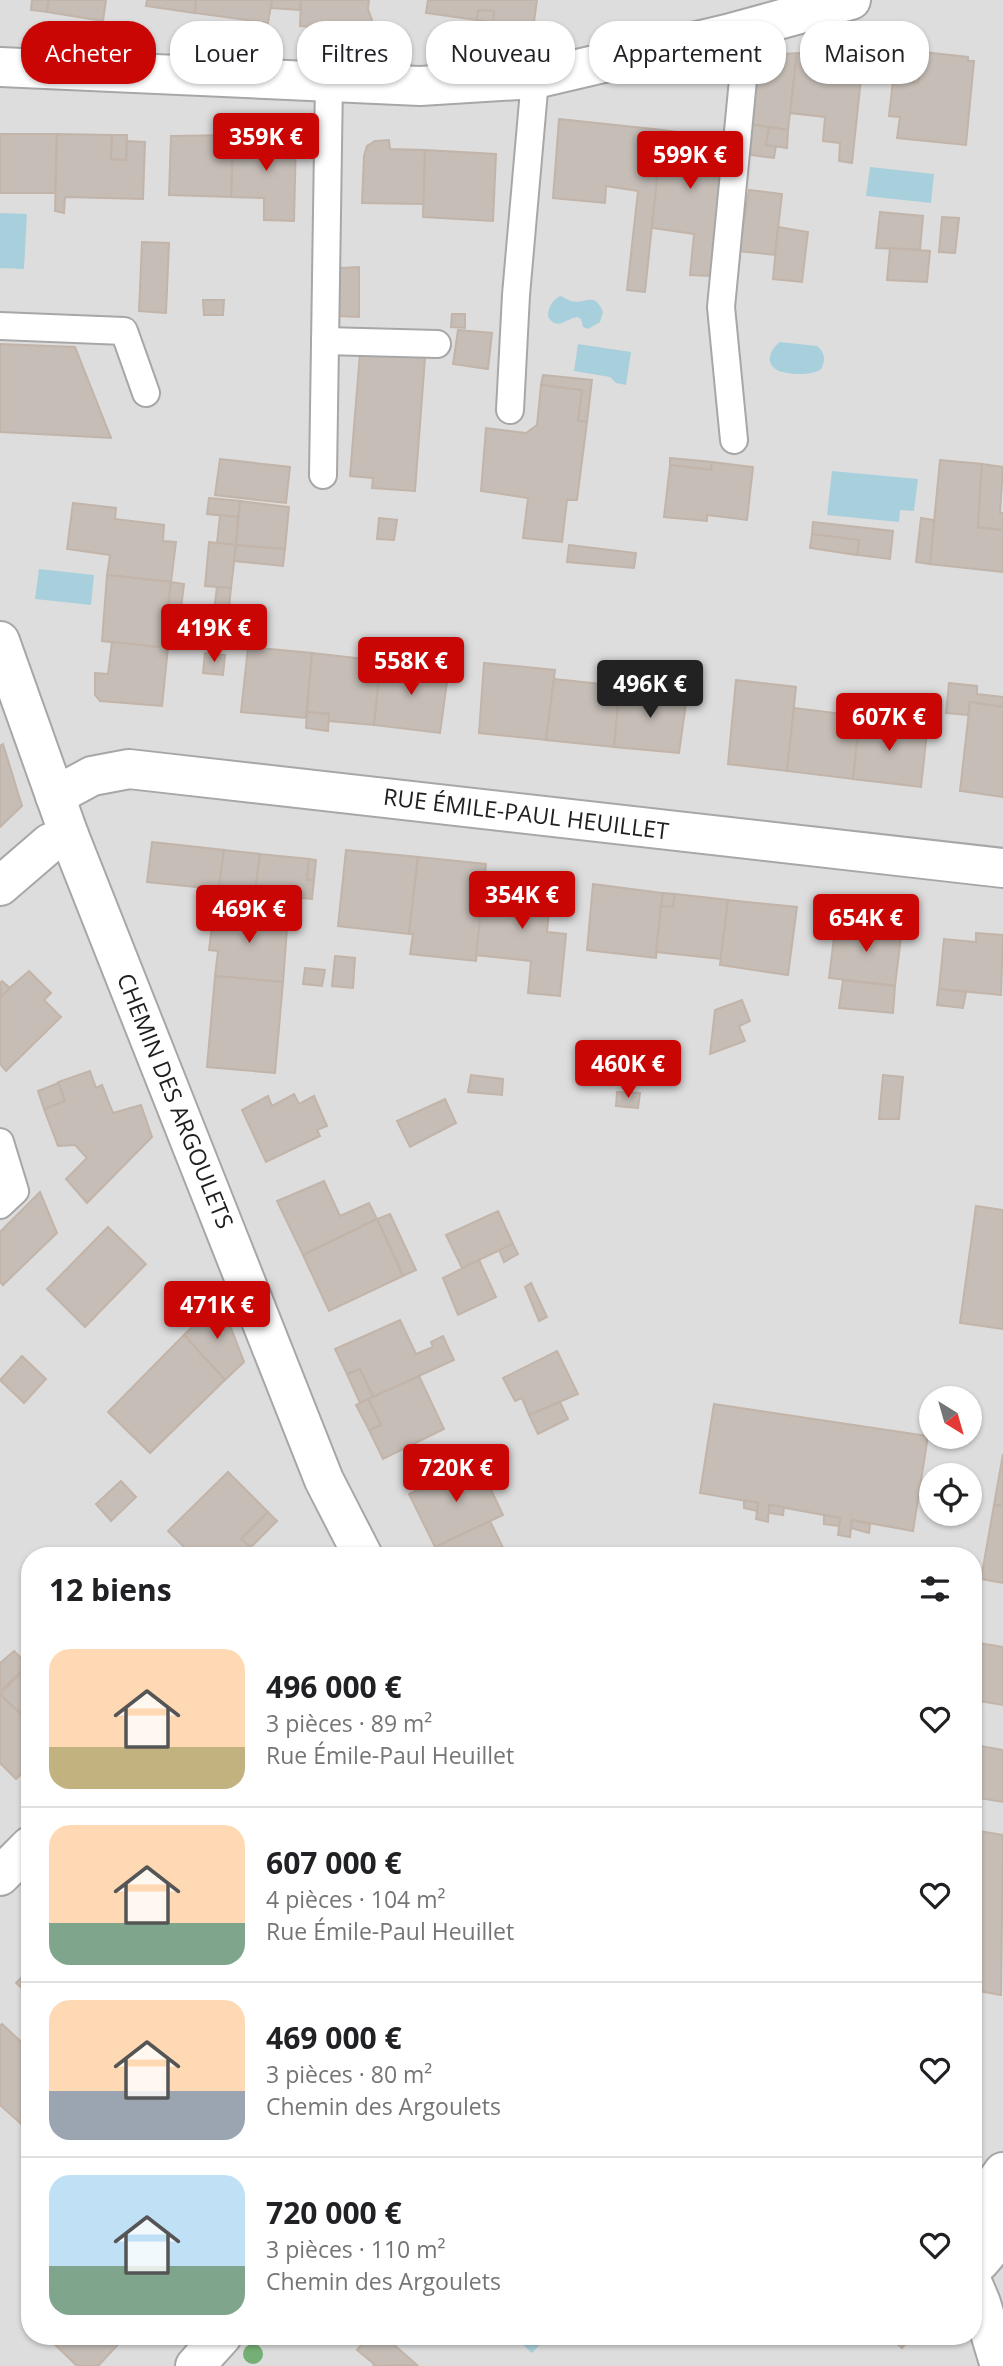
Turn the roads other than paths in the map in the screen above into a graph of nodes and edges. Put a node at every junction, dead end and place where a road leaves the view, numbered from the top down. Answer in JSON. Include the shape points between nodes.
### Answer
{"nodes":[{"id":1,"x":851,"y":0,"type":"edge"},
{"id":2,"x":774,"y":21,"type":"edge"},
{"id":3,"x":0,"y":67,"type":"edge"},
{"id":4,"x":297,"y":81,"type":"edge"},
{"id":5,"x":329,"y":84,"type":"edge"},
{"id":6,"x":374,"y":84,"type":"edge"},
{"id":7,"x":453,"y":84,"type":"edge"},
{"id":8,"x":535,"y":84,"type":"edge"},
{"id":9,"x":743,"y":84,"type":"edge"},
{"id":10,"x":0,"y":326,"type":"edge"},
{"id":11,"x":325,"y":341,"type":"junction"},
{"id":12,"x":437,"y":344,"type":"dead end"},
{"id":13,"x":146,"y":393,"type":"dead end"},
{"id":14,"x":510,"y":410,"type":"dead end"},
{"id":15,"x":734,"y":440,"type":"dead end"},
{"id":16,"x":323,"y":475,"type":"dead end"},
{"id":17,"x":0,"y":641,"type":"edge"},
{"id":18,"x":55,"y":796,"type":"junction"},
{"id":19,"x":69,"y":835,"type":"junction"},
{"id":20,"x":1003,"y":869,"type":"edge"},
{"id":21,"x":0,"y":886,"type":"edge"},
{"id":22,"x":0,"y":1142,"type":"edge"},
{"id":23,"x":0,"y":1205,"type":"edge"},
{"id":24,"x":347,"y":1547,"type":"edge"},
{"id":25,"x":21,"y":1855,"type":"edge"},
{"id":26,"x":0,"y":1875,"type":"edge"},
{"id":27,"x":1003,"y":2172,"type":"edge"},
{"id":28,"x":982,"y":2200,"type":"edge"},
{"id":29,"x":1003,"y":2206,"type":"edge"},
{"id":30,"x":982,"y":2261,"type":"edge"},
{"id":31,"x":982,"y":2306,"type":"edge"},
{"id":32,"x":214,"y":2345,"type":"edge"},
{"id":33,"x":195,"y":2366,"type":"edge"},
{"id":34,"x":1000,"y":2366,"type":"edge"}],
"edges":[{"from":1,"to":2,"type":"street"},
{"from":3,"to":4,"type":"street"},
{"from":5,"to":11,"type":"lane"},
{"from":6,"to":7,"type":"street"},
{"from":8,"to":14,"type":"lane"},
{"from":9,"to":15,"type":"lane","via":[[721,306]]},
{"from":10,"to":13,"type":"lane","via":[[124,331]]},
{"from":11,"to":12,"type":"lane"},
{"from":11,"to":16,"type":"lane"},
{"from":17,"to":18,"type":"street","name":"CHEMIN DES ARGOULETS"},
{"from":18,"to":19,"type":"street","name":"CHEMIN DES ARGOULETS"},
{"from":18,"to":20,"type":"street","name":"RUE ÉMILE-PAUL HEUILLET","via":[[92,776],[129,769]]},
{"from":19,"to":21,"type":"street","via":[[50,843]]},
{"from":19,"to":24,"type":"street","name":"CHEMIN DES ARGOULETS"},
{"from":22,"to":23,"type":"lane","via":[[15,1191]]},
{"from":25,"to":26,"type":"street"},
{"from":27,"to":28,"type":"street"},
{"from":29,"to":30,"type":"street","via":[[995,2244]]},
{"from":31,"to":34,"type":"street"},
{"from":32,"to":33,"type":"street"}]}
